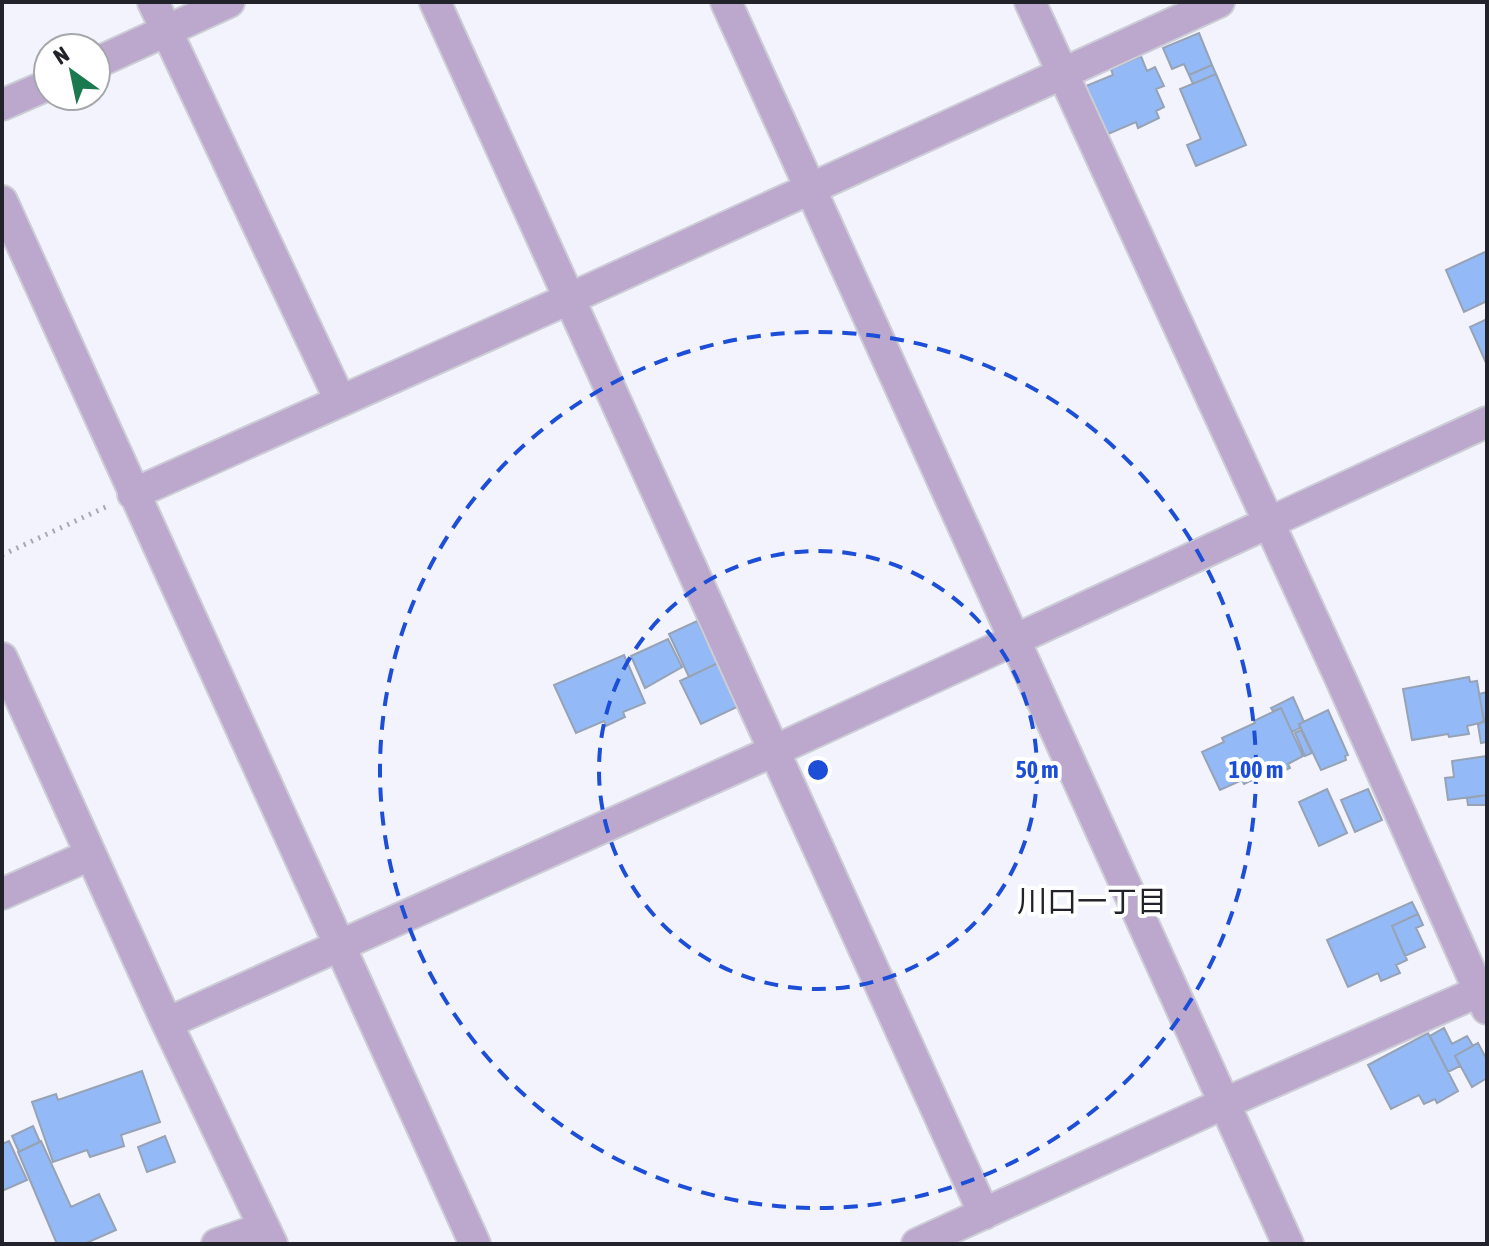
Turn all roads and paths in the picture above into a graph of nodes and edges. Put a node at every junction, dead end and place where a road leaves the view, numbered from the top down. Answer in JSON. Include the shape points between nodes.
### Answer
{"nodes":[{"id":1,"x":153,"y":2,"type":"edge"},
{"id":2,"x":229,"y":2,"type":"edge"},
{"id":3,"x":435,"y":2,"type":"edge"},
{"id":4,"x":726,"y":2,"type":"edge"},
{"id":5,"x":1030,"y":2,"type":"edge"},
{"id":6,"x":1219,"y":2,"type":"edge"},
{"id":7,"x":166,"y":32,"type":"junction"},
{"id":8,"x":112,"y":56,"type":"edge"},
{"id":9,"x":1062,"y":74,"type":"junction"},
{"id":10,"x":32,"y":92,"type":"edge"},
{"id":11,"x":2,"y":105,"type":"edge"},
{"id":12,"x":812,"y":188,"type":"junction"},
{"id":13,"x":2,"y":201,"type":"edge"},
{"id":14,"x":571,"y":298,"type":"junction"},
{"id":15,"x":340,"y":400,"type":"junction"},
{"id":16,"x":1487,"y":422,"type":"edge"},
{"id":17,"x":133,"y":494,"type":"junction"},
{"id":18,"x":1269,"y":521,"type":"junction"},
{"id":19,"x":2,"y":555,"type":"edge"},
{"id":20,"x":1013,"y":640,"type":"junction"},
{"id":21,"x":2,"y":658,"type":"edge"},
{"id":22,"x":776,"y":750,"type":"junction"},
{"id":23,"x":90,"y":855,"type":"junction"},
{"id":24,"x":2,"y":894,"type":"edge"},
{"id":25,"x":340,"y":947,"type":"junction"},
{"id":26,"x":1484,"y":996,"type":"edge"},
{"id":27,"x":167,"y":1023,"type":"junction"},
{"id":28,"x":1223,"y":1104,"type":"junction"},
{"id":29,"x":984,"y":1214,"type":"junction"},
{"id":30,"x":267,"y":1236,"type":"edge"},
{"id":31,"x":217,"y":1244,"type":"edge"},
{"id":32,"x":475,"y":1244,"type":"edge"},
{"id":33,"x":917,"y":1244,"type":"edge"},
{"id":34,"x":1288,"y":1244,"type":"edge"}],
"edges":[{"from":1,"to":7,"type":"street"},
{"from":2,"to":7,"type":"street"},
{"from":3,"to":14,"type":"street"},
{"from":4,"to":12,"type":"street"},
{"from":5,"to":9,"type":"street"},
{"from":6,"to":9,"type":"street"},
{"from":7,"to":8,"type":"street"},
{"from":7,"to":15,"type":"street"},
{"from":9,"to":12,"type":"street"},
{"from":9,"to":18,"type":"street"},
{"from":10,"to":11,"type":"street"},
{"from":12,"to":14,"type":"street"},
{"from":12,"to":20,"type":"street"},
{"from":13,"to":17,"type":"street"},
{"from":14,"to":15,"type":"street"},
{"from":14,"to":22,"type":"street"},
{"from":15,"to":17,"type":"street"},
{"from":16,"to":18,"type":"street"},
{"from":17,"to":19,"type":"path"},
{"from":17,"to":25,"type":"street"},
{"from":18,"to":20,"type":"street"},
{"from":18,"to":26,"type":"street"},
{"from":20,"to":22,"type":"street"},
{"from":20,"to":28,"type":"street"},
{"from":21,"to":23,"type":"street"},
{"from":22,"to":25,"type":"street"},
{"from":22,"to":29,"type":"street"},
{"from":23,"to":24,"type":"street"},
{"from":23,"to":27,"type":"street"},
{"from":25,"to":27,"type":"street"},
{"from":25,"to":32,"type":"street"},
{"from":26,"to":28,"type":"street"},
{"from":27,"to":30,"type":"street"},
{"from":28,"to":29,"type":"street"},
{"from":28,"to":34,"type":"street"},
{"from":29,"to":33,"type":"street"},
{"from":30,"to":31,"type":"street"}]}
